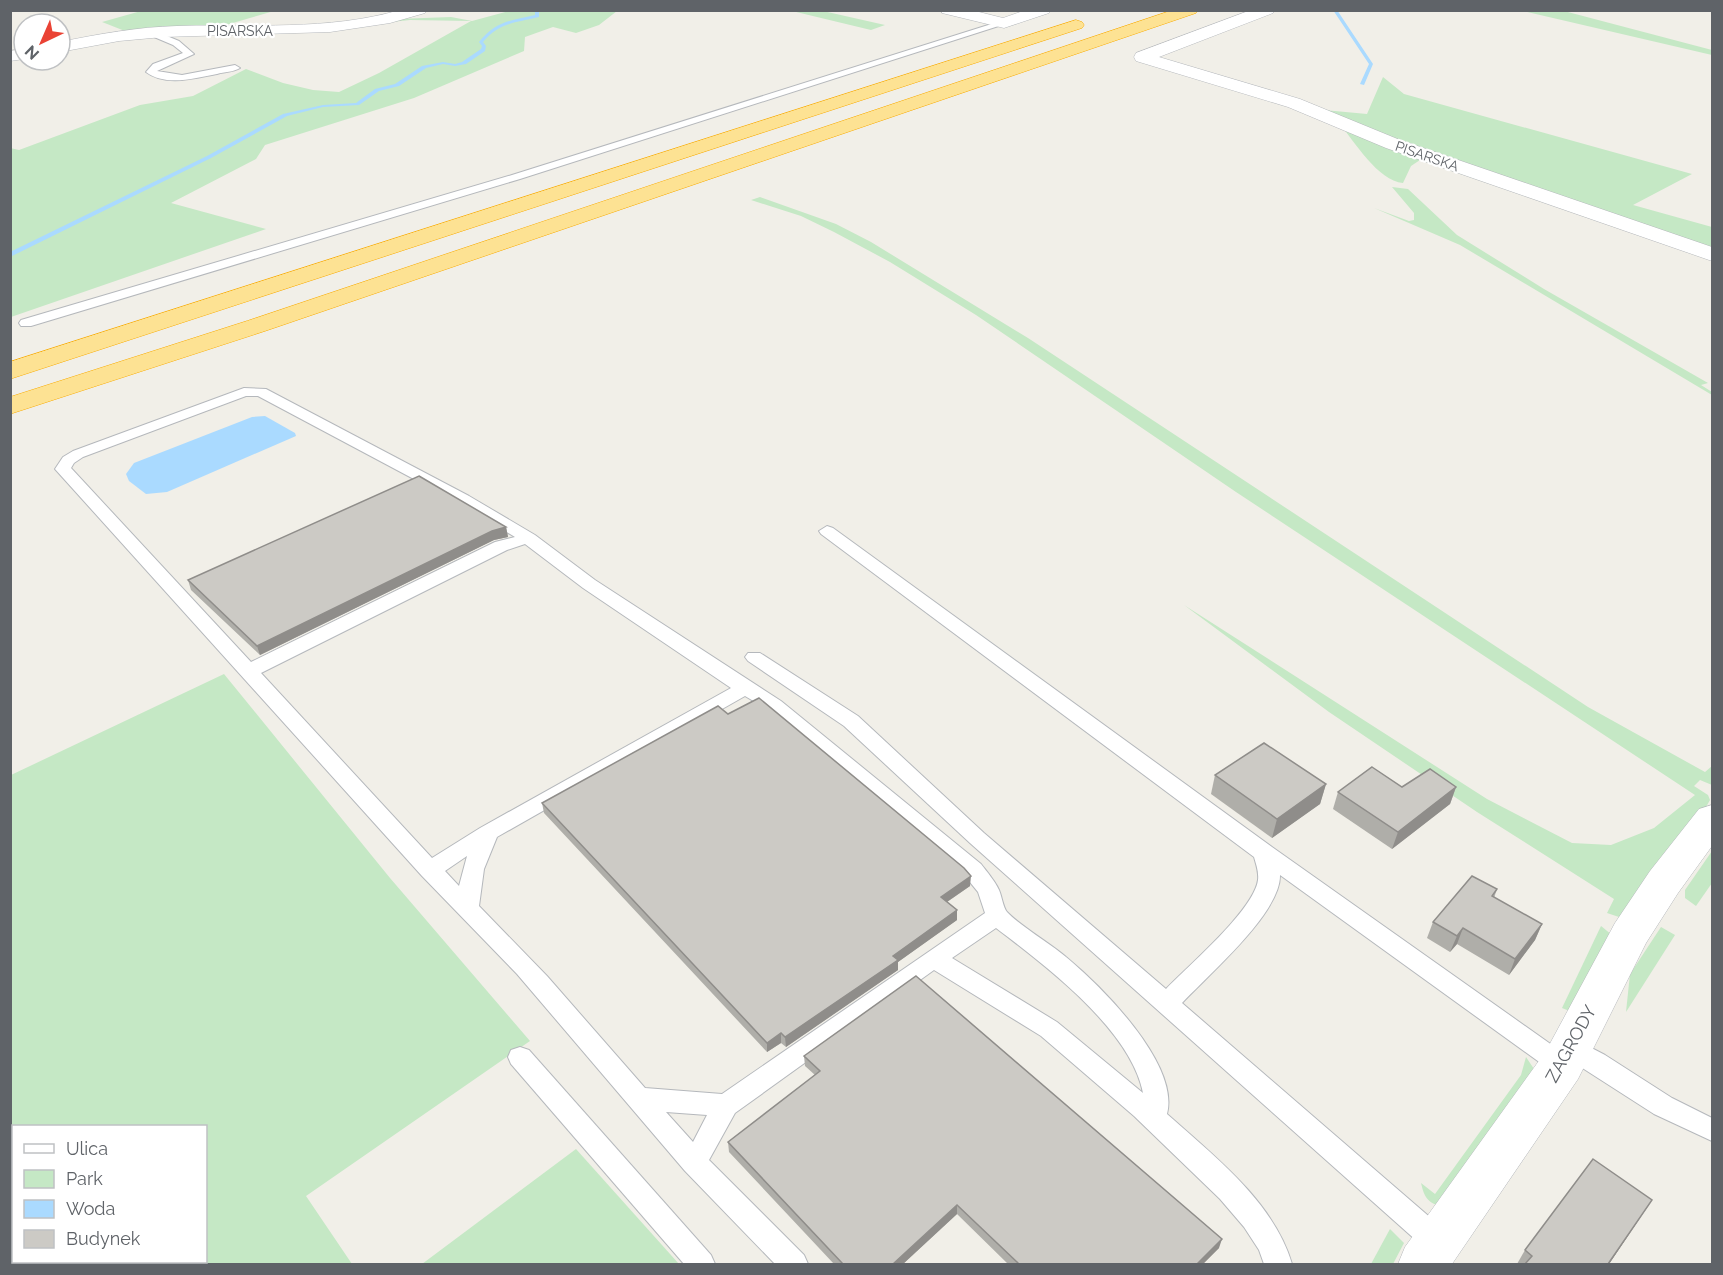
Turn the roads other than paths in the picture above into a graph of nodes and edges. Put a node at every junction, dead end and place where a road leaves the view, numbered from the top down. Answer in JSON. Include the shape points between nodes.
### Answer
{"nodes":[{"id":1,"x":419,"y":10,"type":"edge"},
{"id":2,"x":948,"y":10,"type":"edge"},
{"id":3,"x":1043,"y":10,"type":"edge"},
{"id":4,"x":1190,"y":10,"type":"edge"},
{"id":5,"x":1267,"y":10,"type":"edge"},
{"id":6,"x":1092,"y":20,"type":"dead end"},
{"id":7,"x":1004,"y":23,"type":"junction"},
{"id":8,"x":150,"y":32,"type":"junction"},
{"id":9,"x":72,"y":45,"type":"edge"},
{"id":10,"x":189,"y":54,"type":"junction"},
{"id":11,"x":207,"y":60,"type":"dead end"},
{"id":12,"x":235,"y":68,"type":"dead end"},
{"id":13,"x":1713,"y":254,"type":"edge"},
{"id":14,"x":26,"y":323,"type":"dead end"},
{"id":15,"x":10,"y":371,"type":"edge"},
{"id":16,"x":10,"y":406,"type":"edge"},
{"id":17,"x":827,"y":531,"type":"dead end"},
{"id":18,"x":529,"y":538,"type":"junction"},
{"id":19,"x":754,"y":657,"type":"dead end"},
{"id":20,"x":250,"y":670,"type":"junction"},
{"id":21,"x":745,"y":688,"type":"junction"},
{"id":22,"x":1713,"y":819,"type":"edge"},
{"id":23,"x":489,"y":832,"type":"junction"},
{"id":24,"x":1264,"y":854,"type":"junction"},
{"id":25,"x":430,"y":870,"type":"junction"},
{"id":26,"x":468,"y":908,"type":"junction"},
{"id":27,"x":997,"y":916,"type":"junction"},
{"id":28,"x":934,"y":957,"type":"junction"},
{"id":29,"x":1166,"y":1004,"type":"junction"},
{"id":30,"x":520,"y":1057,"type":"dead end"},
{"id":31,"x":1566,"y":1057,"type":"junction"},
{"id":32,"x":640,"y":1099,"type":"junction"},
{"id":33,"x":726,"y":1105,"type":"junction"},
{"id":34,"x":1153,"y":1117,"type":"junction"},
{"id":35,"x":1713,"y":1130,"type":"edge"},
{"id":36,"x":695,"y":1162,"type":"junction"},
{"id":37,"x":1431,"y":1254,"type":"edge"},
{"id":38,"x":701,"y":1264,"type":"edge"},
{"id":39,"x":794,"y":1264,"type":"edge"},
{"id":40,"x":1278,"y":1264,"type":"edge"}],
"edges":[{"from":1,"to":8,"type":"street","name":"PISARSKA","via":[[325,28]]},
{"from":2,"to":7,"type":"street"},
{"from":3,"to":7,"type":"street"},
{"from":4,"to":16,"type":"highway"},
{"from":5,"to":13,"type":"street","name":"PISARSKA","via":[[1142,57],[1294,103],[1393,144]]},
{"from":6,"to":15,"type":"highway"},
{"from":7,"to":14,"type":"lane","via":[[516,177]]},
{"from":8,"to":9,"type":"street","name":"PISARSKA"},
{"from":8,"to":10,"type":"lane","via":[[176,43]]},
{"from":10,"to":11,"type":"lane"},
{"from":10,"to":12,"type":"lane","via":[[156,66],[151,72],[175,78]]},
{"from":17,"to":24,"type":"lane"},
{"from":18,"to":20,"type":"lane","via":[[501,546]]},
{"from":18,"to":20,"type":"lane","via":[[261,392],[244,392],[104,443],[69,460],[63,469]]},
{"from":18,"to":21,"type":"lane","via":[[559,563]]},
{"from":19,"to":29,"type":"lane","via":[[851,721]]},
{"from":20,"to":25,"type":"lane"},
{"from":21,"to":23,"type":"lane"},
{"from":21,"to":27,"type":"lane","via":[[798,723],[973,870],[988,889]]},
{"from":22,"to":31,"type":"street","name":"ZAGRODY","via":[[1630,934]]},
{"from":23,"to":25,"type":"lane"},
{"from":23,"to":26,"type":"lane","via":[[470,878]]},
{"from":24,"to":29,"type":"lane","via":[[1270,879],[1264,896]]},
{"from":24,"to":31,"type":"lane"},
{"from":25,"to":26,"type":"lane"},
{"from":26,"to":32,"type":"lane","via":[[538,981]]},
{"from":27,"to":28,"type":"lane"},
{"from":27,"to":34,"type":"lane","via":[[1077,980],[1129,1034],[1155,1085],[1158,1102]]},
{"from":28,"to":33,"type":"lane"},
{"from":28,"to":34,"type":"lane","via":[[950,971],[987,989],[1052,1031]]},
{"from":29,"to":37,"type":"lane"},
{"from":30,"to":38,"type":"lane"},
{"from":31,"to":35,"type":"lane","via":[[1596,1062],[1664,1106]]},
{"from":31,"to":37,"type":"street","name":"ZAGRODY"},
{"from":32,"to":33,"type":"lane"},
{"from":32,"to":36,"type":"lane"},
{"from":33,"to":36,"type":"lane"},
{"from":34,"to":40,"type":"lane","via":[[1256,1221],[1269,1239]]},
{"from":36,"to":39,"type":"lane","via":[[756,1230]]}]}
